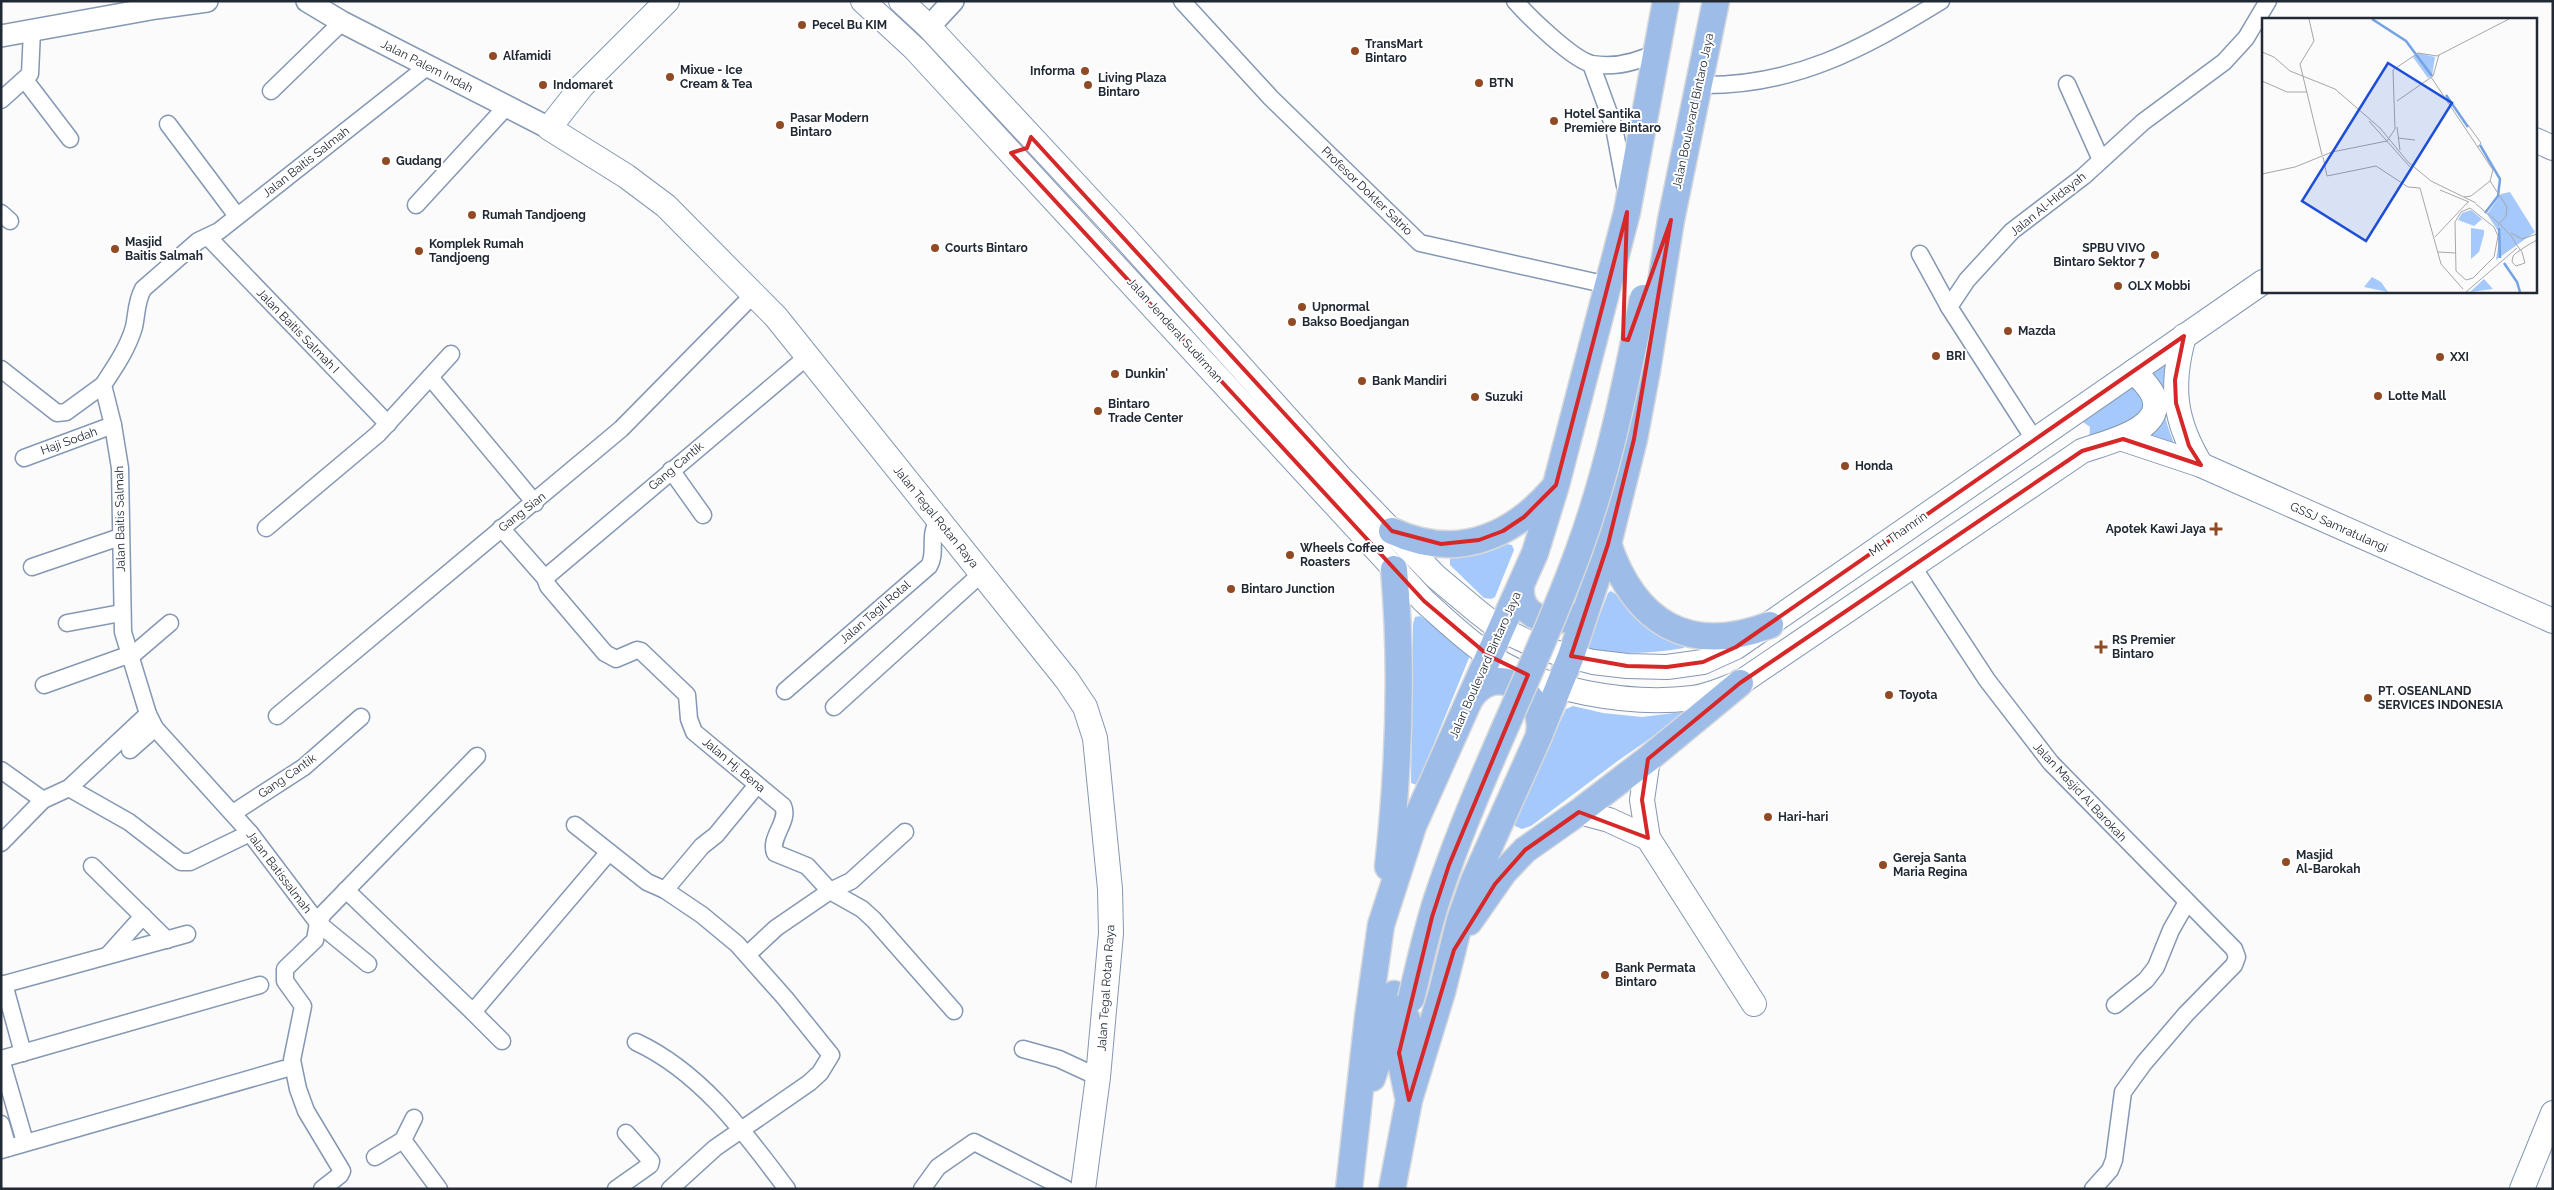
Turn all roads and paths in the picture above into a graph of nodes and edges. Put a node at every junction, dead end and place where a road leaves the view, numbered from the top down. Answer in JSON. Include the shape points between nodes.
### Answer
{"nodes":[{"id":1,"x":207,"y":1,"type":"edge"},
{"id":2,"x":668,"y":1,"type":"edge"},
{"id":3,"x":863,"y":1,"type":"edge"},
{"id":4,"x":953,"y":1,"type":"edge"},
{"id":5,"x":1182,"y":1,"type":"edge"},
{"id":6,"x":1515,"y":1,"type":"edge"},
{"id":7,"x":1666,"y":1,"type":"edge"},
{"id":8,"x":1716,"y":1,"type":"edge"},
{"id":9,"x":1941,"y":1,"type":"edge"},
{"id":10,"x":2268,"y":1,"type":"edge"},
{"id":11,"x":308,"y":2,"type":"edge"},
{"id":12,"x":903,"y":2,"type":"edge"},
{"id":13,"x":342,"y":22,"type":"junction"},
{"id":14,"x":929,"y":27,"type":"junction"},
{"id":15,"x":32,"y":31,"type":"junction"},
{"id":16,"x":1,"y":36,"type":"edge"},
{"id":17,"x":1659,"y":51,"type":"junction"},
{"id":18,"x":1591,"y":64,"type":"junction"},
{"id":19,"x":428,"y":66,"type":"junction"},
{"id":20,"x":25,"y":80,"type":"junction"},
{"id":21,"x":2067,"y":84,"type":"dead end"},
{"id":22,"x":1699,"y":85,"type":"junction"},
{"id":23,"x":271,"y":91,"type":"dead end"},
{"id":24,"x":1,"y":100,"type":"edge"},
{"id":25,"x":507,"y":106,"type":"junction"},
{"id":26,"x":168,"y":124,"type":"dead end"},
{"id":27,"x":549,"y":128,"type":"junction"},
{"id":28,"x":1031,"y":137,"type":"junction"},
{"id":29,"x":70,"y":139,"type":"dead end"},
{"id":30,"x":2536,"y":140,"type":"edge"},
{"id":31,"x":2553,"y":148,"type":"edge"},
{"id":32,"x":1011,"y":153,"type":"junction"},
{"id":33,"x":1049,"y":156,"type":"junction"},
{"id":34,"x":2101,"y":160,"type":"junction"},
{"id":35,"x":1030,"y":173,"type":"junction"},
{"id":36,"x":416,"y":205,"type":"dead end"},
{"id":37,"x":1628,"y":209,"type":"junction"},
{"id":38,"x":237,"y":216,"type":"junction"},
{"id":39,"x":1670,"y":220,"type":"junction"},
{"id":40,"x":209,"y":238,"type":"junction"},
{"id":41,"x":1920,"y":254,"type":"dead end"},
{"id":42,"x":2262,"y":283,"type":"edge"},
{"id":43,"x":1625,"y":292,"type":"junction"},
{"id":44,"x":754,"y":294,"type":"junction"},
{"id":45,"x":1949,"y":307,"type":"junction"},
{"id":46,"x":2184,"y":336,"type":"junction"},
{"id":47,"x":451,"y":354,"type":"dead end"},
{"id":48,"x":808,"y":356,"type":"junction"},
{"id":49,"x":1,"y":369,"type":"edge"},
{"id":50,"x":2134,"y":370,"type":"junction"},
{"id":51,"x":430,"y":378,"type":"junction"},
{"id":52,"x":103,"y":385,"type":"junction"},
{"id":53,"x":388,"y":424,"type":"junction"},
{"id":54,"x":113,"y":425,"type":"junction"},
{"id":55,"x":2034,"y":439,"type":"junction"},
{"id":56,"x":2122,"y":439,"type":"junction"},
{"id":57,"x":24,"y":458,"type":"dead end"},
{"id":58,"x":2201,"y":465,"type":"junction"},
{"id":59,"x":671,"y":470,"type":"junction"},
{"id":60,"x":1556,"y":485,"type":"junction"},
{"id":61,"x":535,"y":503,"type":"junction"},
{"id":62,"x":703,"y":515,"type":"dead end"},
{"id":63,"x":938,"y":519,"type":"junction"},
{"id":64,"x":266,"y":528,"type":"dead end"},
{"id":65,"x":501,"y":528,"type":"junction"},
{"id":66,"x":1392,"y":531,"type":"junction"},
{"id":67,"x":120,"y":537,"type":"junction"},
{"id":68,"x":1608,"y":544,"type":"junction"},
{"id":69,"x":32,"y":567,"type":"dead end"},
{"id":70,"x":1913,"y":567,"type":"junction"},
{"id":71,"x":1394,"y":569,"type":"junction"},
{"id":72,"x":982,"y":573,"type":"junction"},
{"id":73,"x":545,"y":578,"type":"junction"},
{"id":74,"x":1521,"y":585,"type":"junction"},
{"id":75,"x":1588,"y":605,"type":"junction"},
{"id":76,"x":121,"y":612,"type":"junction"},
{"id":77,"x":2553,"y":621,"type":"edge"},
{"id":78,"x":67,"y":623,"type":"dead end"},
{"id":79,"x":170,"y":623,"type":"dead end"},
{"id":80,"x":1770,"y":626,"type":"junction"},
{"id":81,"x":1500,"y":629,"type":"junction"},
{"id":82,"x":129,"y":656,"type":"junction"},
{"id":83,"x":1489,"y":656,"type":"junction"},
{"id":84,"x":1571,"y":656,"type":"junction"},
{"id":85,"x":1740,"y":683,"type":"junction"},
{"id":86,"x":44,"y":685,"type":"dead end"},
{"id":87,"x":1559,"y":685,"type":"junction"},
{"id":88,"x":785,"y":691,"type":"dead end"},
{"id":89,"x":1468,"y":702,"type":"junction"},
{"id":90,"x":834,"y":707,"type":"dead end"},
{"id":91,"x":277,"y":716,"type":"dead end"},
{"id":92,"x":361,"y":717,"type":"dead end"},
{"id":93,"x":152,"y":721,"type":"junction"},
{"id":94,"x":1538,"y":738,"type":"junction"},
{"id":95,"x":130,"y":750,"type":"dead end"},
{"id":96,"x":477,"y":756,"type":"dead end"},
{"id":97,"x":1648,"y":759,"type":"junction"},
{"id":98,"x":1,"y":770,"type":"edge"},
{"id":99,"x":757,"y":786,"type":"junction"},
{"id":100,"x":69,"y":788,"type":"junction"},
{"id":101,"x":43,"y":800,"type":"junction"},
{"id":102,"x":1579,"y":812,"type":"junction"},
{"id":103,"x":233,"y":813,"type":"junction"},
{"id":104,"x":575,"y":825,"type":"dead end"},
{"id":105,"x":906,"y":832,"type":"dead end"},
{"id":106,"x":250,"y":833,"type":"junction"},
{"id":107,"x":1648,"y":838,"type":"junction"},
{"id":108,"x":1,"y":843,"type":"edge"},
{"id":109,"x":609,"y":852,"type":"junction"},
{"id":110,"x":92,"y":866,"type":"dead end"},
{"id":111,"x":346,"y":890,"type":"junction"},
{"id":112,"x":665,"y":890,"type":"junction"},
{"id":113,"x":830,"y":891,"type":"junction"},
{"id":114,"x":2187,"y":902,"type":"junction"},
{"id":115,"x":143,"y":916,"type":"junction"},
{"id":116,"x":318,"y":923,"type":"junction"},
{"id":117,"x":1381,"y":925,"type":"junction"},
{"id":118,"x":188,"y":934,"type":"dead end"},
{"id":119,"x":167,"y":940,"type":"junction"},
{"id":120,"x":1454,"y":950,"type":"junction"},
{"id":121,"x":746,"y":955,"type":"junction"},
{"id":122,"x":108,"y":956,"type":"junction"},
{"id":123,"x":368,"y":964,"type":"dead end"},
{"id":124,"x":3,"y":984,"type":"edge"},
{"id":125,"x":260,"y":984,"type":"dead end"},
{"id":126,"x":1403,"y":996,"type":"junction"},
{"id":127,"x":1754,"y":1004,"type":"dead end"},
{"id":128,"x":2115,"y":1005,"type":"dead end"},
{"id":129,"x":954,"y":1011,"type":"dead end"},
{"id":130,"x":473,"y":1012,"type":"junction"},
{"id":131,"x":502,"y":1041,"type":"dead end"},
{"id":132,"x":636,"y":1042,"type":"dead end"},
{"id":133,"x":1023,"y":1049,"type":"dead end"},
{"id":134,"x":23,"y":1053,"type":"junction"},
{"id":135,"x":1,"y":1059,"type":"edge"},
{"id":136,"x":284,"y":1069,"type":"dead end"},
{"id":137,"x":1098,"y":1077,"type":"junction"},
{"id":138,"x":1409,"y":1100,"type":"junction"},
{"id":139,"x":2553,"y":1113,"type":"edge"},
{"id":140,"x":414,"y":1118,"type":"dead end"},
{"id":141,"x":1357,"y":1118,"type":"junction"},
{"id":142,"x":1,"y":1124,"type":"edge"},
{"id":143,"x":743,"y":1130,"type":"junction"},
{"id":144,"x":626,"y":1133,"type":"dead end"},
{"id":145,"x":403,"y":1140,"type":"junction"},
{"id":146,"x":26,"y":1142,"type":"junction"},
{"id":147,"x":4,"y":1149,"type":"edge"},
{"id":148,"x":375,"y":1157,"type":"dead end"},
{"id":149,"x":322,"y":1189,"type":"edge"},
{"id":150,"x":439,"y":1189,"type":"edge"},
{"id":151,"x":616,"y":1189,"type":"edge"},
{"id":152,"x":670,"y":1189,"type":"edge"},
{"id":153,"x":787,"y":1189,"type":"edge"},
{"id":154,"x":922,"y":1189,"type":"edge"},
{"id":155,"x":1066,"y":1189,"type":"edge"},
{"id":156,"x":1082,"y":1189,"type":"edge"},
{"id":157,"x":1350,"y":1189,"type":"edge"},
{"id":158,"x":1392,"y":1189,"type":"edge"},
{"id":159,"x":2093,"y":1189,"type":"edge"},
{"id":160,"x":2522,"y":1189,"type":"edge"}],
"edges":[{"from":1,"to":15,"type":"street"},
{"from":2,"to":27,"type":"main road","via":[[582,86]]},
{"from":3,"to":32,"type":"main road","name":"Jalan Jenderal Sudirman","via":[[915,49]]},
{"from":4,"to":14,"type":"street"},
{"from":5,"to":43,"type":"street","name":"Profesor Dokter Satrio","via":[[1270,98],[1420,243]]},
{"from":6,"to":18,"type":"street","via":[[1534,22]]},
{"from":7,"to":17,"type":"main road","name":"Jalan Boulevard Bintaro Jaya"},
{"from":8,"to":22,"type":"main road","name":"Jalan Boulevard Bintaro Jaya"},
{"from":9,"to":22,"type":"street","via":[[1825,63],[1791,75],[1731,86]]},
{"from":10,"to":34,"type":"street","name":"Jalan Al-Hidayah","via":[[2246,38],[2224,62],[2144,122]]},
{"from":11,"to":13,"type":"street","name":"Jalan Palem Indah"},
{"from":12,"to":14,"type":"main road","name":"Jalan Jenderal Sudirman"},
{"from":13,"to":19,"type":"street","name":"Jalan Palem Indah"},
{"from":13,"to":23,"type":"street"},
{"from":14,"to":28,"type":"main road","name":"Jalan Jenderal Sudirman"},
{"from":15,"to":16,"type":"street"},
{"from":15,"to":20,"type":"street","via":[[32,68]]},
{"from":17,"to":18,"type":"street","via":[[1633,62]]},
{"from":17,"to":37,"type":"main road","name":"Jalan Boulevard Bintaro Jaya"},
{"from":18,"to":37,"type":"street","via":[[1614,127]]},
{"from":19,"to":25,"type":"street","name":"Jalan Palem Indah"},
{"from":19,"to":38,"type":"street","name":"Jalan Baitis Salmah"},
{"from":20,"to":24,"type":"street"},
{"from":20,"to":29,"type":"street"},
{"from":21,"to":34,"type":"street"},
{"from":22,"to":39,"type":"main road","name":"Jalan Boulevard Bintaro Jaya"},
{"from":25,"to":27,"type":"street","name":"Jalan Palem Indah"},
{"from":25,"to":36,"type":"street"},
{"from":26,"to":38,"type":"street"},
{"from":27,"to":44,"type":"main road","name":"Jalan Tegal Rotan Raya","via":[[626,176],[666,206]]},
{"from":28,"to":32,"type":"main road","via":[[1027,148]]},
{"from":28,"to":33,"type":"main road","name":"Jalan Jenderal Sudirman"},
{"from":30,"to":31,"type":"main road"},
{"from":32,"to":35,"type":"main road","name":"Jalan Jenderal Sudirman"},
{"from":33,"to":35,"type":"main road","via":[[1033,162]]},
{"from":33,"to":66,"type":"main road","name":"Jalan Jenderal Sudirman"},
{"from":34,"to":45,"type":"street","name":"Jalan Al-Hidayah","via":[[2012,232],[1966,280]]},
{"from":35,"to":71,"type":"main road","name":"Jalan Jenderal Sudirman"},
{"from":37,"to":43,"type":"main road","name":"Jalan Boulevard Bintaro Jaya"},
{"from":38,"to":40,"type":"street","name":"Jalan Baitis Salmah"},
{"from":39,"to":43,"type":"main road","name":"Jalan Boulevard Bintaro Jaya"},
{"from":39,"to":68,"type":"main road","name":"Jalan Boulevard Bintaro Jaya","via":[[1646,378]]},
{"from":40,"to":52,"type":"street","name":"Jalan Baitis Salmah","via":[[198,240],[143,289],[133,328]]},
{"from":40,"to":53,"type":"street","name":"Jalan Baitis Salmah I"},
{"from":41,"to":45,"type":"street"},
{"from":42,"to":46,"type":"main road","name":"MH Thamrin"},
{"from":43,"to":60,"type":"main road","name":"Jalan Boulevard Bintaro Jaya"},
{"from":43,"to":126,"type":"main road","name":"Jalan Boulevard Bintaro Jaya","bridge":true,"via":[[1624,390],[1593,509],[1566,584],[1449,865]]},
{"from":44,"to":48,"type":"main road","name":"Jalan Tegal Rotan Raya"},
{"from":44,"to":61,"type":"street","name":"Gang Sian","via":[[621,429]]},
{"from":45,"to":55,"type":"street"},
{"from":46,"to":50,"type":"main road","name":"MH Thamrin"},
{"from":46,"to":58,"type":"main road","via":[[2175,380],[2176,402],[2187,439]]},
{"from":47,"to":51,"type":"street"},
{"from":48,"to":59,"type":"street","name":"Gang Cantik"},
{"from":48,"to":63,"type":"main road","name":"Jalan Tegal Rotan Raya"},
{"from":49,"to":52,"type":"street","via":[[57,413],[66,412]]},
{"from":50,"to":55,"type":"main road","name":"MH Thamrin"},
{"from":50,"to":56,"type":"main road","via":[[2153,395],[2154,414]]},
{"from":51,"to":53,"type":"street"},
{"from":51,"to":61,"type":"street"},
{"from":52,"to":54,"type":"street","name":"Jalan Baitis Salmah"},
{"from":53,"to":64,"type":"street"},
{"from":54,"to":57,"type":"street","name":"Haji Sodah"},
{"from":54,"to":67,"type":"street","name":"Jalan Baitis Salmah","via":[[120,468]]},
{"from":55,"to":80,"type":"main road","name":"MH Thamrin"},
{"from":56,"to":58,"type":"main road","name":"GSSJ Samratulangi"},
{"from":56,"to":70,"type":"main road","via":[[2082,452]]},
{"from":58,"to":77,"type":"main road","name":"GSSJ Samratulangi"},
{"from":59,"to":62,"type":"street"},
{"from":59,"to":73,"type":"street","name":"Gang Cantik"},
{"from":60,"to":66,"type":"main road","via":[[1544,500],[1514,525],[1479,540],[1441,544],[1416,540]]},
{"from":60,"to":74,"type":"main road","name":"Jalan Boulevard Bintaro Jaya","via":[[1535,553]]},
{"from":61,"to":65,"type":"street","name":"Gang Sian"},
{"from":63,"to":72,"type":"main road","name":"Jalan Tegal Rotan Raya"},
{"from":63,"to":88,"type":"street","name":"Jalan Tagil Rotal","via":[[932,531],[929,566]]},
{"from":65,"to":73,"type":"street","name":"Jalan Hj. Bena"},
{"from":65,"to":91,"type":"street","name":"Gang Sian"},
{"from":66,"to":81,"type":"main road","name":"Jalan Jenderal Sudirman","via":[[1436,576]]},
{"from":67,"to":69,"type":"street"},
{"from":67,"to":76,"type":"street","name":"Jalan Baitis Salmah"},
{"from":68,"to":75,"type":"main road","name":"Jalan Boulevard Bintaro Jaya"},
{"from":68,"to":80,"type":"main road","via":[[1632,594],[1649,612],[1670,626],[1711,638]]},
{"from":70,"to":85,"type":"main road"},
{"from":70,"to":114,"type":"street","name":"Jalan Masjid Al Barokah","via":[[1987,680],[2051,763]]},
{"from":71,"to":83,"type":"main road","name":"Jalan Jenderal Sudirman","via":[[1424,601]]},
{"from":71,"to":117,"type":"main road","via":[[1400,654],[1397,785]]},
{"from":72,"to":90,"type":"street"},
{"from":72,"to":137,"type":"main road","name":"Jalan Tegal Rotan Raya","via":[[1067,680],[1091,720],[1112,933]]},
{"from":73,"to":99,"type":"street","name":"Jalan Hj. Bena","via":[[548,586],[605,653],[616,659],[639,650],[685,693],[694,732]]},
{"from":74,"to":75,"type":"main road","via":[[1522,606],[1543,618],[1571,618]]},
{"from":74,"to":81,"type":"main road","name":"Jalan Boulevard Bintaro Jaya"},
{"from":75,"to":84,"type":"main road","name":"Jalan Boulevard Bintaro Jaya"},
{"from":76,"to":78,"type":"street"},
{"from":76,"to":82,"type":"street","name":"Jalan Baitis Salmah"},
{"from":79,"to":82,"type":"street"},
{"from":80,"to":84,"type":"main road","name":"MH Thamrin","via":[[1703,662],[1667,667],[1627,666]]},
{"from":81,"to":83,"type":"main road","name":"Jalan Boulevard Bintaro Jaya"},
{"from":81,"to":84,"type":"main road","name":"MH Thamrin","via":[[1543,649]]},
{"from":82,"to":86,"type":"street"},
{"from":82,"to":93,"type":"street","name":"Jalan Baitis Salmah"},
{"from":83,"to":87,"type":"main road","via":[[1533,677]]},
{"from":83,"to":89,"type":"main road","name":"Jalan Boulevard Bintaro Jaya"},
{"from":84,"to":87,"type":"main road","name":"Jalan Boulevard Bintaro Jaya"},
{"from":85,"to":87,"type":"main road","via":[[1695,698],[1656,700],[1609,697]]},
{"from":85,"to":97,"type":"main road"},
{"from":87,"to":94,"type":"main road","name":"Jalan Boulevard Bintaro Jaya"},
{"from":89,"to":94,"type":"main road","via":[[1485,683],[1501,681],[1522,688],[1534,700],[1540,716]]},
{"from":89,"to":117,"type":"main road","name":"Jalan Boulevard Bintaro Jaya","via":[[1413,826]]},
{"from":92,"to":103,"type":"street","name":"Gang Cantik","via":[[304,767]]},
{"from":93,"to":95,"type":"street"},
{"from":93,"to":100,"type":"street"},
{"from":93,"to":103,"type":"street","name":"Jalan Batissalmah"},
{"from":94,"to":120,"type":"main road","name":"Jalan Boulevard Bintaro Jaya","via":[[1473,882]]},
{"from":96,"to":111,"type":"street"},
{"from":97,"to":102,"type":"main road"},
{"from":97,"to":107,"type":"main road","via":[[1642,800]]},
{"from":98,"to":101,"type":"street"},
{"from":99,"to":112,"type":"street"},
{"from":99,"to":113,"type":"street","name":"Jalan Hj. Bena","via":[[782,804],[785,810],[774,846],[775,853],[807,866]]},
{"from":100,"to":101,"type":"street"},
{"from":100,"to":106,"type":"street","via":[[129,822],[181,862],[190,862]]},
{"from":101,"to":108,"type":"street"},
{"from":102,"to":107,"type":"main road","via":[[1609,820]]},
{"from":102,"to":120,"type":"main road","via":[[1524,850],[1504,872],[1472,917]]},
{"from":103,"to":106,"type":"street","name":"Jalan Batissalmah"},
{"from":104,"to":109,"type":"street"},
{"from":105,"to":113,"type":"street","via":[[851,881]]},
{"from":106,"to":116,"type":"street","name":"Jalan Batissalmah"},
{"from":107,"to":127,"type":"main road"},
{"from":109,"to":112,"type":"street","via":[[647,882]]},
{"from":109,"to":130,"type":"street"},
{"from":110,"to":115,"type":"street"},
{"from":111,"to":116,"type":"street"},
{"from":111,"to":130,"type":"street"},
{"from":112,"to":121,"type":"street","via":[[702,915]]},
{"from":113,"to":121,"type":"street","via":[[776,928]]},
{"from":113,"to":129,"type":"street","name":"Jalan Hj. Bena","via":[[862,909],[874,920]]},
{"from":114,"to":128,"type":"street","via":[[2156,967],[2146,980]]},
{"from":114,"to":159,"type":"street","name":"Jalan Masjid Al Barokah","via":[[2234,949],[2237,957],[2234,965],[2186,1014],[2123,1092],[2114,1160],[2110,1170]]},
{"from":115,"to":119,"type":"street"},
{"from":115,"to":122,"type":"street"},
{"from":116,"to":123,"type":"street"},
{"from":116,"to":149,"type":"street","name":"Jalan Batissalmah","via":[[315,940],[284,969],[284,975],[303,1006],[292,1060],[298,1089],[306,1111],[342,1171]]},
{"from":117,"to":141,"type":"main road","name":"Jalan Boulevard Bintaro Jaya"},
{"from":118,"to":119,"type":"street"},
{"from":119,"to":122,"type":"street"},
{"from":120,"to":138,"type":"main road","name":"Jalan Boulevard Bintaro Jaya"},
{"from":121,"to":143,"type":"street","via":[[831,1055],[809,1083]]},
{"from":122,"to":124,"type":"street"},
{"from":124,"to":134,"type":"street"},
{"from":125,"to":134,"type":"street"},
{"from":126,"to":138,"type":"main road","name":"Jalan Boulevard Bintaro Jaya","via":[[1400,1053]]},
{"from":126,"to":141,"type":"main road","name":"Jalan Boulevard Bintaro Jaya"},
{"from":130,"to":131,"type":"street"},
{"from":132,"to":143,"type":"street","via":[[662,1054],[692,1078]]},
{"from":133,"to":137,"type":"street","via":[[1059,1059]]},
{"from":134,"to":135,"type":"street"},
{"from":135,"to":146,"type":"street"},
{"from":136,"to":146,"type":"street"},
{"from":137,"to":156,"type":"main road","name":"Jalan Tegal Rotan Raya"},
{"from":138,"to":158,"type":"main road","name":"Jalan Boulevard Bintaro Jaya"},
{"from":139,"to":160,"type":"main road"},
{"from":140,"to":145,"type":"street"},
{"from":141,"to":157,"type":"main road","name":"Jalan Boulevard Bintaro Jaya"},
{"from":142,"to":147,"type":"street"},
{"from":143,"to":152,"type":"street","via":[[715,1148]]},
{"from":143,"to":153,"type":"street"},
{"from":144,"to":151,"type":"street","via":[[651,1161]]},
{"from":145,"to":148,"type":"street"},
{"from":145,"to":150,"type":"street"},
{"from":146,"to":147,"type":"street"},
{"from":154,"to":155,"type":"street","via":[[938,1166],[974,1142]]}]}
